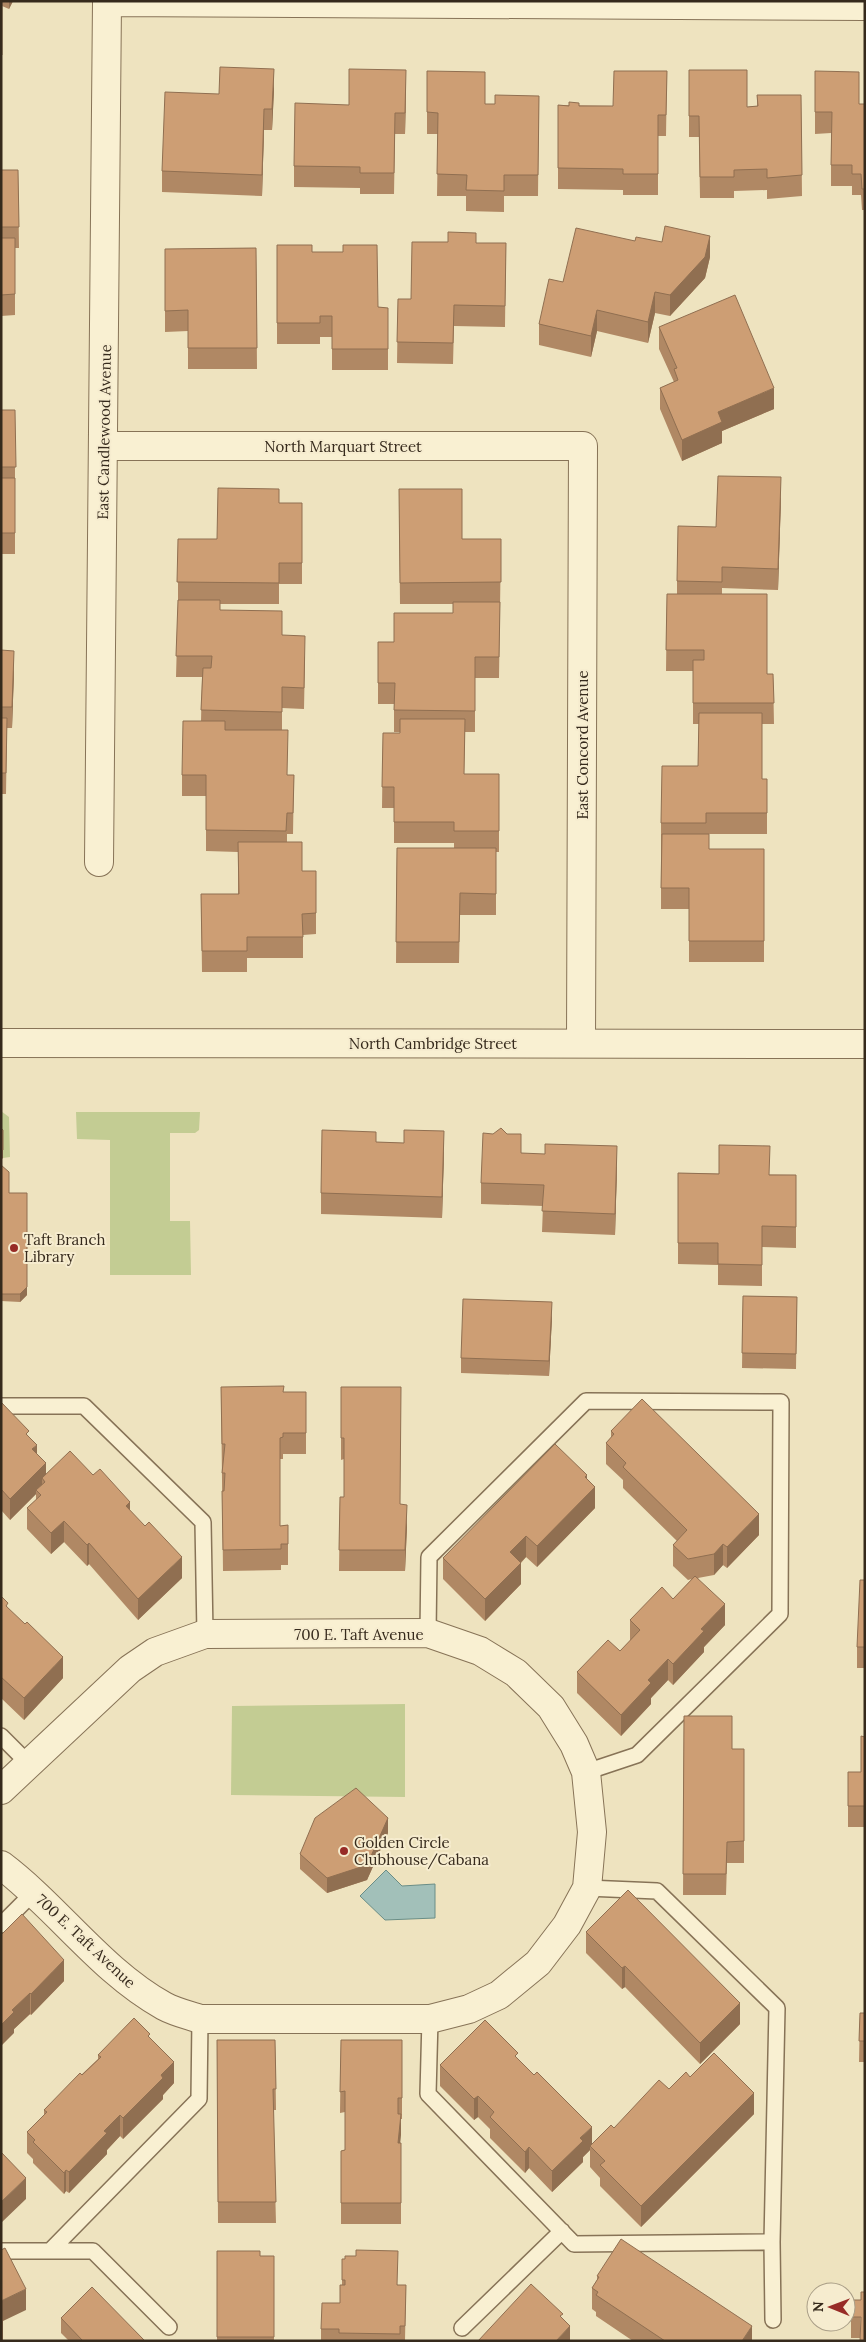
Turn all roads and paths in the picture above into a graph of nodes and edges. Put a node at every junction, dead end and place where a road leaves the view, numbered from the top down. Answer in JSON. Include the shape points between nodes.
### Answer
{"nodes":[{"id":1,"x":107,"y":2,"type":"edge"},
{"id":2,"x":865,"y":6,"type":"edge"},
{"id":3,"x":104,"y":446,"type":"junction"},
{"id":4,"x":583,"y":446,"type":"joint"},
{"id":5,"x":99,"y":862,"type":"dead end"},
{"id":6,"x":1,"y":1042,"type":"edge"},
{"id":7,"x":581,"y":1043,"type":"junction"},
{"id":8,"x":865,"y":1044,"type":"edge"},
{"id":9,"x":1,"y":1406,"type":"edge"},
{"id":10,"x":428,"y":1633,"type":"junction"},
{"id":11,"x":205,"y":1634,"type":"junction"},
{"id":12,"x":1,"y":1736,"type":"edge"},
{"id":13,"x":30,"y":1765,"type":"junction"},
{"id":14,"x":586,"y":1772,"type":"junction"},
{"id":15,"x":1,"y":1790,"type":"edge"},
{"id":16,"x":1,"y":1865,"type":"edge"},
{"id":17,"x":587,"y":1888,"type":"junction"},
{"id":18,"x":34,"y":1892,"type":"junction"},
{"id":19,"x":1,"y":1925,"type":"edge"},
{"id":20,"x":200,"y":2019,"type":"junction"},
{"id":21,"x":430,"y":2019,"type":"junction"},
{"id":22,"x":562,"y":2231,"type":"junction"},
{"id":23,"x":772,"y":2242,"type":"junction"},
{"id":24,"x":1,"y":2251,"type":"edge"},
{"id":25,"x":50,"y":2251,"type":"junction"},
{"id":26,"x":773,"y":2320,"type":"dead end"},
{"id":27,"x":169,"y":2327,"type":"dead end"},
{"id":28,"x":462,"y":2328,"type":"dead end"}],
"edges":[{"from":1,"to":2,"type":"street"},
{"from":1,"to":3,"type":"street","name":"East Candlewood Avenue"},
{"from":3,"to":4,"type":"street","name":"North Marquart Street"},
{"from":3,"to":5,"type":"street","name":"East Candlewood Avenue"},
{"from":4,"to":7,"type":"street","name":"East Concord Avenue"},
{"from":6,"to":7,"type":"street","name":"North Cambridge Street"},
{"from":7,"to":8,"type":"street","name":"North Cambridge Street"},
{"from":9,"to":11,"type":"lane","via":[[84,1406],[203,1522]]},
{"from":10,"to":11,"type":"street","name":"700 E. Taft Avenue"},
{"from":10,"to":14,"type":"street","name":"700 E. Taft Avenue","via":[[480,1651],[516,1673],[551,1707],[574,1744]]},
{"from":10,"to":14,"type":"lane","via":[[429,1557],[586,1402],[781,1402],[780,1614],[637,1755]]},
{"from":11,"to":13,"type":"street","name":"700 E. Taft Avenue","via":[[155,1652],[130,1669]]},
{"from":12,"to":13,"type":"lane"},
{"from":13,"to":15,"type":"street","name":"700 E. Taft Avenue"},
{"from":14,"to":17,"type":"street","name":"700 E. Taft Avenue","via":[[592,1832]]},
{"from":16,"to":18,"type":"street","name":"700 E. Taft Avenue"},
{"from":17,"to":21,"type":"street","name":"700 E. Taft Avenue","via":[[567,1925],[538,1963],[525,1974],[499,1995],[468,2009]]},
{"from":17,"to":23,"type":"lane","via":[[657,1891],[777,2008]]},
{"from":18,"to":19,"type":"lane"},
{"from":18,"to":20,"type":"street","name":"700 E. Taft Avenue","via":[[129,1984],[165,2007]]},
{"from":20,"to":21,"type":"street","name":"700 E. Taft Avenue"},
{"from":20,"to":25,"type":"lane","via":[[199,2099]]},
{"from":21,"to":22,"type":"lane","via":[[428,2094]]},
{"from":22,"to":23,"type":"lane","via":[[574,2244]]},
{"from":22,"to":28,"type":"lane"},
{"from":23,"to":26,"type":"lane"},
{"from":24,"to":25,"type":"lane"},
{"from":25,"to":27,"type":"lane","via":[[93,2251]]}]}
